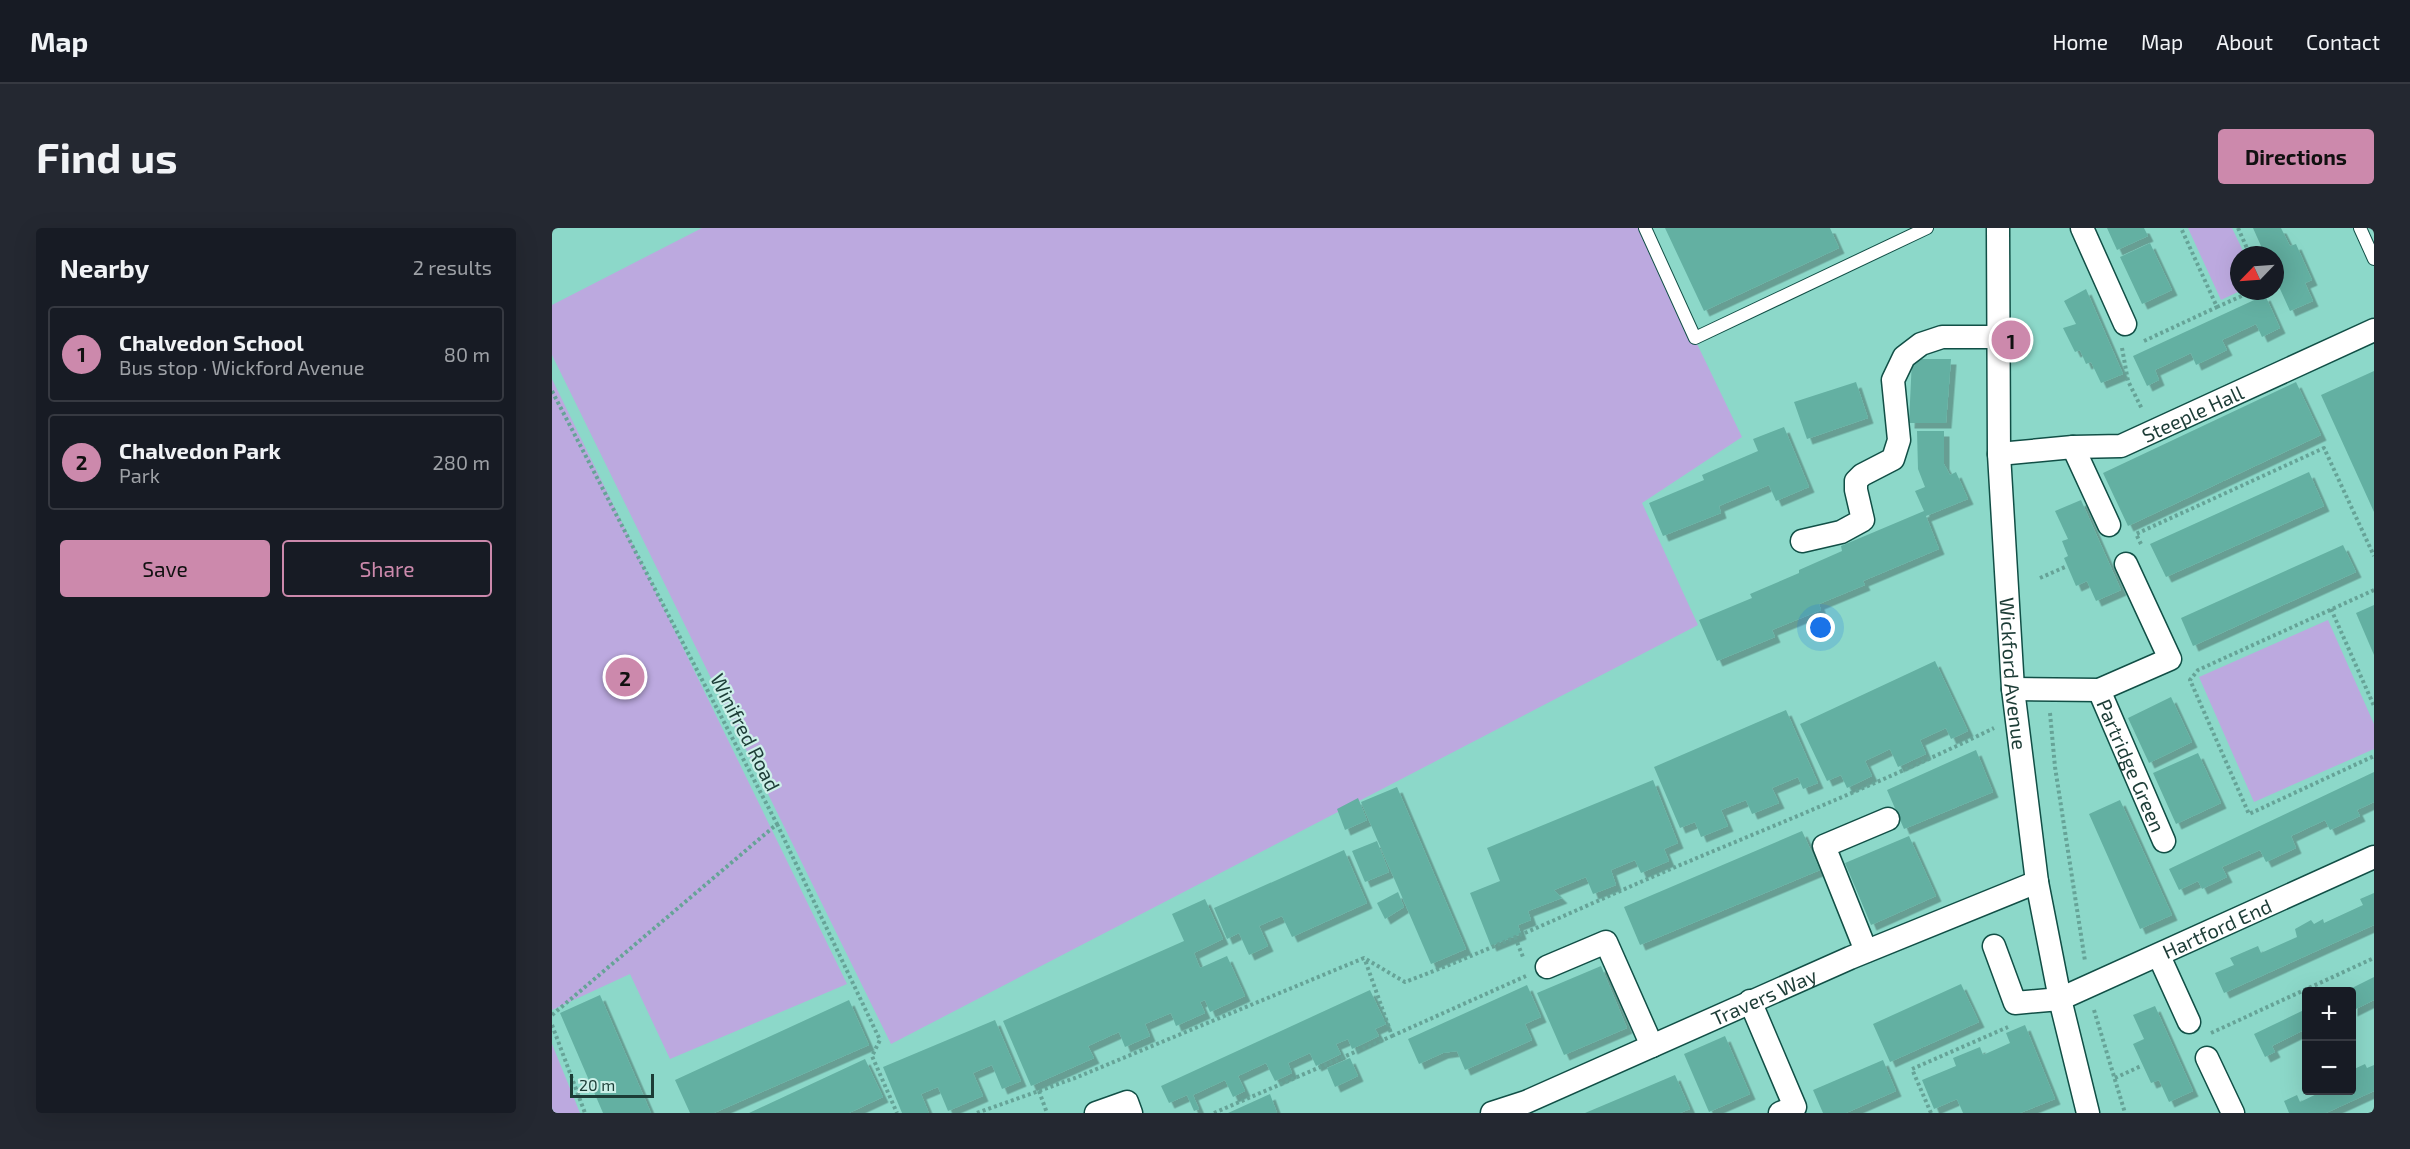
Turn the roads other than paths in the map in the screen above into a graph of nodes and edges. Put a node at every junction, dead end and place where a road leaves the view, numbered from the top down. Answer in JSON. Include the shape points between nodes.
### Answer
{"nodes":[{"id":1,"x":1645,"y":228,"type":"edge"},
{"id":2,"x":1927,"y":228,"type":"edge"},
{"id":3,"x":1998,"y":228,"type":"edge"},
{"id":4,"x":2082,"y":228,"type":"edge"},
{"id":5,"x":2360,"y":228,"type":"edge"},
{"id":6,"x":2374,"y":259,"type":"edge"},
{"id":7,"x":2125,"y":324,"type":"road end"},
{"id":8,"x":2374,"y":330,"type":"edge"},
{"id":9,"x":1998,"y":337,"type":"junction"},
{"id":10,"x":2073,"y":447,"type":"junction"},
{"id":11,"x":1999,"y":454,"type":"junction"},
{"id":12,"x":2109,"y":525,"type":"dead end"},
{"id":13,"x":1802,"y":541,"type":"dead end"},
{"id":14,"x":2136,"y":560,"type":"road end"},
{"id":15,"x":2013,"y":689,"type":"junction"},
{"id":16,"x":2099,"y":690,"type":"junction"},
{"id":17,"x":1888,"y":819,"type":"dead end"},
{"id":18,"x":2164,"y":841,"type":"dead end"},
{"id":19,"x":2374,"y":857,"type":"edge"},
{"id":20,"x":2037,"y":882,"type":"junction"},
{"id":21,"x":1994,"y":946,"type":"dead end"},
{"id":22,"x":1866,"y":951,"type":"junction"},
{"id":23,"x":2159,"y":956,"type":"junction"},
{"id":24,"x":1535,"y":968,"type":"road end"},
{"id":25,"x":2060,"y":999,"type":"junction"},
{"id":26,"x":1750,"y":1001,"type":"junction"},
{"id":27,"x":1652,"y":1046,"type":"junction"},
{"id":28,"x":1528,"y":1108,"type":"edge"},
{"id":29,"x":1096,"y":1113,"type":"edge"},
{"id":30,"x":1131,"y":1113,"type":"edge"},
{"id":31,"x":1492,"y":1113,"type":"edge"},
{"id":32,"x":1780,"y":1113,"type":"edge"},
{"id":33,"x":2088,"y":1113,"type":"edge"},
{"id":34,"x":2233,"y":1113,"type":"edge"}],
"edges":[{"from":1,"to":2,"type":"lane","via":[[1695,338]]},
{"from":3,"to":9,"type":"street","name":"Wickford Avenue"},
{"from":4,"to":7,"type":"street"},
{"from":5,"to":6,"type":"lane"},
{"from":8,"to":10,"type":"street","name":"Steeple Hall","via":[[2121,446]]},
{"from":9,"to":11,"type":"street","name":"Wickford Avenue"},
{"from":9,"to":13,"type":"street","via":[[1942,337],[1921,344],[1904,357],[1893,380],[1899,440],[1893,459],[1856,481],[1863,520],[1841,531]]},
{"from":10,"to":11,"type":"street","name":"Steeple Hall"},
{"from":10,"to":12,"type":"street"},
{"from":11,"to":15,"type":"street","name":"Wickford Avenue"},
{"from":14,"to":16,"type":"street","name":"Partridge Green","via":[[2170,659]]},
{"from":15,"to":16,"type":"street","name":"Partridge Green"},
{"from":15,"to":20,"type":"street","name":"Wickford Avenue"},
{"from":16,"to":18,"type":"street","name":"Partridge Green"},
{"from":17,"to":22,"type":"street","via":[[1824,846]]},
{"from":19,"to":23,"type":"street","name":"Hartford End"},
{"from":20,"to":22,"type":"street","name":"Travers Way"},
{"from":20,"to":25,"type":"street","name":"Wickford Avenue"},
{"from":21,"to":25,"type":"street","name":"Hartford End","via":[[2015,1002]]},
{"from":22,"to":26,"type":"street","name":"Travers Way"},
{"from":23,"to":25,"type":"street","name":"Hartford End"},
{"from":23,"to":34,"type":"street"},
{"from":24,"to":27,"type":"street","via":[[1606,942]]},
{"from":25,"to":33,"type":"street","name":"Wickford Avenue"},
{"from":26,"to":27,"type":"street","name":"Travers Way"},
{"from":26,"to":32,"type":"street","via":[[1795,1107]]},
{"from":27,"to":28,"type":"street","name":"Travers Way"},
{"from":28,"to":31,"type":"street","name":"Travers Way"},
{"from":29,"to":30,"type":"street","via":[[1126,1102]]}]}
